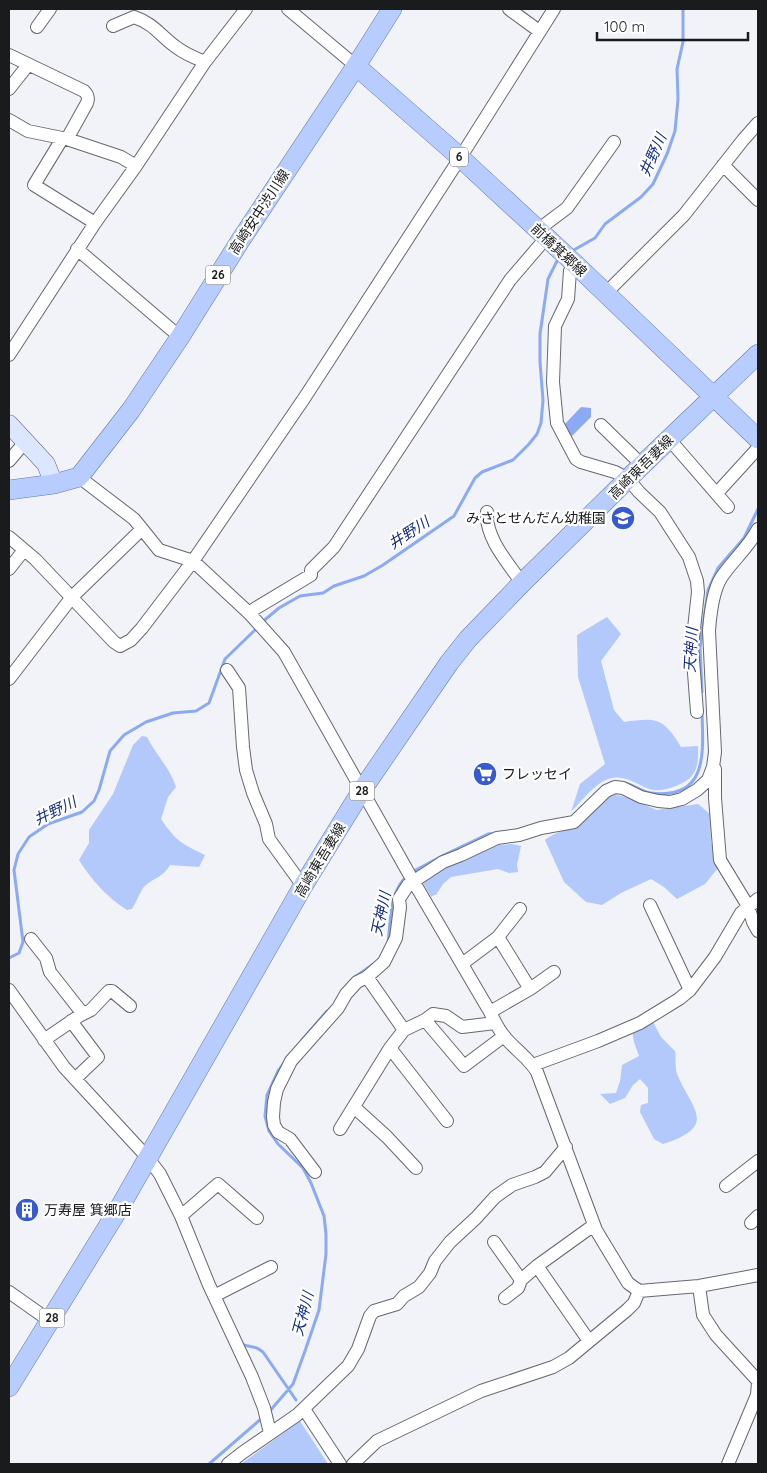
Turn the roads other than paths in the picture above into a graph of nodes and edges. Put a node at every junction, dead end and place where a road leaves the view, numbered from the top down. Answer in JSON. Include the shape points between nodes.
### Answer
{"nodes":[{"id":1,"x":50,"y":9,"type":"edge"},
{"id":2,"x":246,"y":9,"type":"edge"},
{"id":3,"x":392,"y":9,"type":"edge"},
{"id":4,"x":509,"y":9,"type":"edge"},
{"id":5,"x":554,"y":9,"type":"edge"},
{"id":6,"x":291,"y":10,"type":"edge"},
{"id":7,"x":128,"y":13,"type":"edge"},
{"id":8,"x":113,"y":26,"type":"dead end"},
{"id":9,"x":37,"y":27,"type":"dead end"},
{"id":10,"x":539,"y":31,"type":"junction"},
{"id":11,"x":9,"y":55,"type":"edge"},
{"id":12,"x":205,"y":62,"type":"junction"},
{"id":13,"x":28,"y":65,"type":"junction"},
{"id":14,"x":356,"y":66,"type":"junction"},
{"id":15,"x":9,"y":89,"type":"edge"},
{"id":16,"x":9,"y":120,"type":"edge"},
{"id":17,"x":758,"y":124,"type":"edge"},
{"id":18,"x":65,"y":139,"type":"junction"},
{"id":19,"x":614,"y":142,"type":"dead end"},
{"id":20,"x":460,"y":158,"type":"junction"},
{"id":21,"x":723,"y":165,"type":"junction"},
{"id":22,"x":136,"y":166,"type":"junction"},
{"id":23,"x":758,"y":200,"type":"edge"},
{"id":24,"x":94,"y":223,"type":"junction"},
{"id":25,"x":543,"y":235,"type":"junction"},
{"id":26,"x":77,"y":249,"type":"junction"},
{"id":27,"x":568,"y":258,"type":"junction"},
{"id":28,"x":606,"y":293,"type":"junction"},
{"id":29,"x":180,"y":337,"type":"junction"},
{"id":30,"x":9,"y":354,"type":"edge"},
{"id":31,"x":758,"y":354,"type":"edge"},
{"id":32,"x":713,"y":396,"type":"junction"},
{"id":33,"x":9,"y":424,"type":"edge"},
{"id":34,"x":601,"y":426,"type":"dead end"},
{"id":35,"x":669,"y":439,"type":"junction"},
{"id":36,"x":758,"y":439,"type":"edge"},
{"id":37,"x":25,"y":442,"type":"junction"},
{"id":38,"x":758,"y":448,"type":"edge"},
{"id":39,"x":9,"y":461,"type":"edge"},
{"id":40,"x":642,"y":465,"type":"junction"},
{"id":41,"x":79,"y":477,"type":"junction"},
{"id":42,"x":628,"y":479,"type":"junction"},
{"id":43,"x":54,"y":484,"type":"junction"},
{"id":44,"x":9,"y":490,"type":"edge"},
{"id":45,"x":716,"y":494,"type":"junction"},
{"id":46,"x":728,"y":507,"type":"dead end"},
{"id":47,"x":487,"y":512,"type":"dead end"},
{"id":48,"x":142,"y":529,"type":"junction"},
{"id":49,"x":758,"y":530,"type":"edge"},
{"id":50,"x":9,"y":537,"type":"edge"},
{"id":51,"x":24,"y":550,"type":"junction"},
{"id":52,"x":193,"y":561,"type":"junction"},
{"id":53,"x":9,"y":569,"type":"edge"},
{"id":54,"x":522,"y":584,"type":"junction"},
{"id":55,"x":72,"y":597,"type":"junction"},
{"id":56,"x":252,"y":617,"type":"junction"},
{"id":57,"x":228,"y":670,"type":"dead end"},
{"id":58,"x":9,"y":679,"type":"edge"},
{"id":59,"x":703,"y":684,"type":"junction"},
{"id":60,"x":697,"y":712,"type":"dead end"},
{"id":61,"x":715,"y":752,"type":"junction"},
{"id":62,"x":362,"y":790,"type":"junction"},
{"id":63,"x":413,"y":880,"type":"junction"},
{"id":64,"x":303,"y":886,"type":"junction"},
{"id":65,"x":753,"y":902,"type":"edge"},
{"id":66,"x":650,"y":906,"type":"dead end"},
{"id":67,"x":520,"y":909,"type":"dead end"},
{"id":68,"x":758,"y":932,"type":"edge"},
{"id":69,"x":498,"y":937,"type":"junction"},
{"id":70,"x":31,"y":939,"type":"dead end"},
{"id":71,"x":462,"y":964,"type":"junction"},
{"id":72,"x":554,"y":972,"type":"dead end"},
{"id":73,"x":367,"y":976,"type":"junction"},
{"id":74,"x":530,"y":989,"type":"junction"},
{"id":75,"x":9,"y":990,"type":"edge"},
{"id":76,"x":690,"y":990,"type":"junction"},
{"id":77,"x":130,"y":1006,"type":"dead end"},
{"id":78,"x":83,"y":1014,"type":"junction"},
{"id":79,"x":493,"y":1018,"type":"junction"},
{"id":80,"x":426,"y":1020,"type":"junction"},
{"id":81,"x":71,"y":1021,"type":"junction"},
{"id":82,"x":404,"y":1030,"type":"junction"},
{"id":83,"x":504,"y":1036,"type":"junction"},
{"id":84,"x":44,"y":1040,"type":"junction"},
{"id":85,"x":390,"y":1048,"type":"junction"},
{"id":86,"x":533,"y":1065,"type":"junction"},
{"id":87,"x":74,"y":1079,"type":"junction"},
{"id":88,"x":354,"y":1107,"type":"junction"},
{"id":89,"x":447,"y":1121,"type":"dead end"},
{"id":90,"x":340,"y":1130,"type":"dead end"},
{"id":91,"x":566,"y":1148,"type":"junction"},
{"id":92,"x":147,"y":1156,"type":"junction"},
{"id":93,"x":758,"y":1160,"type":"edge"},
{"id":94,"x":416,"y":1168,"type":"dead end"},
{"id":95,"x":315,"y":1172,"type":"dead end"},
{"id":96,"x":726,"y":1186,"type":"dead end"},
{"id":97,"x":181,"y":1216,"type":"junction"},
{"id":98,"x":257,"y":1218,"type":"dead end"},
{"id":99,"x":594,"y":1225,"type":"junction"},
{"id":100,"x":494,"y":1242,"type":"dead end"},
{"id":101,"x":538,"y":1266,"type":"junction"},
{"id":102,"x":271,"y":1267,"type":"dead end"},
{"id":103,"x":758,"y":1275,"type":"edge"},
{"id":104,"x":521,"y":1280,"type":"junction"},
{"id":105,"x":699,"y":1286,"type":"junction"},
{"id":106,"x":639,"y":1291,"type":"junction"},
{"id":107,"x":9,"y":1292,"type":"edge"},
{"id":108,"x":214,"y":1296,"type":"junction"},
{"id":109,"x":505,"y":1298,"type":"dead end"},
{"id":110,"x":50,"y":1321,"type":"junction"},
{"id":111,"x":589,"y":1341,"type":"junction"},
{"id":112,"x":9,"y":1388,"type":"edge"},
{"id":113,"x":758,"y":1389,"type":"edge"},
{"id":114,"x":304,"y":1409,"type":"junction"},
{"id":115,"x":269,"y":1428,"type":"junction"},
{"id":116,"x":228,"y":1464,"type":"edge"},
{"id":117,"x":340,"y":1464,"type":"edge"},
{"id":118,"x":352,"y":1464,"type":"edge"},
{"id":119,"x":728,"y":1464,"type":"edge"}],
"edges":[{"from":1,"to":9,"type":"street"},
{"from":2,"to":12,"type":"street"},
{"from":3,"to":14,"type":"main road","name":"高崎安中渋川線","number":"26"},
{"from":4,"to":10,"type":"street"},
{"from":5,"to":10,"type":"street"},
{"from":6,"to":14,"type":"street"},
{"from":7,"to":8,"type":"street"},
{"from":7,"to":12,"type":"street","via":[[154,26],[175,47]]},
{"from":10,"to":20,"type":"street"},
{"from":11,"to":13,"type":"street"},
{"from":12,"to":22,"type":"street"},
{"from":13,"to":15,"type":"street"},
{"from":13,"to":18,"type":"street","via":[[84,91],[89,99]]},
{"from":14,"to":20,"type":"main road","name":"前橋箕郷線","number":"6"},
{"from":14,"to":29,"type":"main road","name":"高崎安中渋川線","number":"26"},
{"from":16,"to":18,"type":"street","via":[[28,132]]},
{"from":17,"to":21,"type":"street"},
{"from":18,"to":22,"type":"street","via":[[121,157]]},
{"from":18,"to":24,"type":"street","via":[[34,186]]},
{"from":19,"to":25,"type":"street","via":[[567,208],[543,226]]},
{"from":20,"to":25,"type":"main road","name":"前橋箕郷線","number":"6"},
{"from":20,"to":52,"type":"street","via":[[305,397]]},
{"from":21,"to":23,"type":"street"},
{"from":21,"to":28,"type":"street","via":[[684,215]]},
{"from":22,"to":24,"type":"street"},
{"from":24,"to":26,"type":"street"},
{"from":25,"to":27,"type":"main road","name":"前橋箕郷線","number":"6"},
{"from":25,"to":56,"type":"street","via":[[334,547],[311,570],[311,575],[256,608]]},
{"from":26,"to":29,"type":"street"},
{"from":26,"to":30,"type":"street"},
{"from":27,"to":28,"type":"main road","name":"前橋箕郷線","number":"6"},
{"from":27,"to":42,"type":"street","via":[[568,299],[555,326],[553,382],[556,420],[578,461]]},
{"from":28,"to":32,"type":"main road","name":"前橋箕郷線","number":"6"},
{"from":29,"to":41,"type":"main road","name":"高崎安中渋川線","number":"26","via":[[131,410]]},
{"from":31,"to":32,"type":"main road","name":"高崎東吾妻線","number":"28"},
{"from":32,"to":35,"type":"main road","name":"高崎東吾妻線","number":"28"},
{"from":32,"to":36,"type":"main road","name":"前橋箕郷線","number":"6"},
{"from":33,"to":37,"type":"main road"},
{"from":34,"to":40,"type":"street"},
{"from":35,"to":40,"type":"main road","name":"高崎東吾妻線","number":"28"},
{"from":35,"to":45,"type":"street"},
{"from":37,"to":39,"type":"street"},
{"from":37,"to":43,"type":"main road","via":[[46,464]]},
{"from":38,"to":45,"type":"street"},
{"from":40,"to":42,"type":"main road","name":"高崎東吾妻線","number":"28"},
{"from":41,"to":43,"type":"main road"},
{"from":41,"to":48,"type":"street","via":[[126,512]]},
{"from":42,"to":54,"type":"main road","name":"高崎東吾妻線","number":"28"},
{"from":42,"to":59,"type":"street","via":[[665,520],[686,550],[697,581],[692,647]]},
{"from":43,"to":44,"type":"main road"},
{"from":45,"to":46,"type":"street"},
{"from":47,"to":54,"type":"street","via":[[486,522],[499,551]]},
{"from":48,"to":52,"type":"street","via":[[159,550]]},
{"from":48,"to":55,"type":"street"},
{"from":49,"to":59,"type":"street","via":[[720,580],[710,618]]},
{"from":50,"to":51,"type":"street"},
{"from":51,"to":53,"type":"street"},
{"from":51,"to":55,"type":"street"},
{"from":52,"to":55,"type":"street","via":[[142,628],[120,646]]},
{"from":52,"to":56,"type":"street"},
{"from":54,"to":62,"type":"main road","name":"高崎東吾妻線","number":"28","via":[[449,663]]},
{"from":55,"to":58,"type":"street"},
{"from":56,"to":62,"type":"street","via":[[289,660]]},
{"from":57,"to":64,"type":"street","via":[[239,688],[246,770],[253,793],[269,839]]},
{"from":59,"to":60,"type":"street"},
{"from":59,"to":61,"type":"street"},
{"from":61,"to":63,"type":"street","via":[[708,780],[682,798],[658,801],[614,787],[574,822],[497,838],[443,862]]},
{"from":61,"to":65,"type":"street","via":[[720,860]]},
{"from":62,"to":63,"type":"street"},
{"from":62,"to":64,"type":"main road","name":"高崎東吾妻線","number":"28"},
{"from":63,"to":71,"type":"street"},
{"from":63,"to":73,"type":"street","via":[[399,899],[396,938],[391,949],[384,962]]},
{"from":64,"to":92,"type":"main road","name":"高崎東吾妻線","number":"28"},
{"from":65,"to":68,"type":"street","via":[[752,922]]},
{"from":65,"to":76,"type":"street","via":[[741,913],[715,957]]},
{"from":66,"to":76,"type":"street"},
{"from":67,"to":69,"type":"street"},
{"from":69,"to":71,"type":"street"},
{"from":69,"to":74,"type":"street"},
{"from":70,"to":78,"type":"street","via":[[46,958],[50,972]]},
{"from":71,"to":79,"type":"street"},
{"from":72,"to":74,"type":"street"},
{"from":73,"to":82,"type":"street"},
{"from":73,"to":95,"type":"street","via":[[356,982],[338,1008],[291,1061],[277,1089],[274,1125],[278,1132],[290,1139]]},
{"from":74,"to":79,"type":"street"},
{"from":75,"to":84,"type":"street"},
{"from":76,"to":86,"type":"street","via":[[640,1023]]},
{"from":77,"to":78,"type":"street","via":[[109,991]]},
{"from":78,"to":81,"type":"street"},
{"from":79,"to":80,"type":"street","via":[[462,1027],[439,1014],[433,1014]]},
{"from":79,"to":83,"type":"street"},
{"from":80,"to":82,"type":"street"},
{"from":80,"to":83,"type":"street","via":[[464,1066]]},
{"from":81,"to":84,"type":"street"},
{"from":81,"to":87,"type":"street","via":[[98,1057]]},
{"from":82,"to":85,"type":"street"},
{"from":83,"to":86,"type":"street"},
{"from":84,"to":87,"type":"street"},
{"from":85,"to":88,"type":"street"},
{"from":85,"to":89,"type":"street"},
{"from":86,"to":91,"type":"street"},
{"from":87,"to":92,"type":"street"},
{"from":88,"to":90,"type":"street"},
{"from":88,"to":94,"type":"street"},
{"from":91,"to":99,"type":"street"},
{"from":91,"to":114,"type":"street","via":[[545,1172],[512,1185],[495,1196],[450,1242],[420,1287],[404,1296],[398,1304],[374,1311],[348,1366]]},
{"from":92,"to":97,"type":"street"},
{"from":92,"to":110,"type":"main road","name":"高崎東吾妻線","number":"28"},
{"from":93,"to":96,"type":"street"},
{"from":97,"to":98,"type":"street","via":[[218,1184]]},
{"from":97,"to":108,"type":"street"},
{"from":99,"to":101,"type":"street"},
{"from":99,"to":106,"type":"street","via":[[628,1282]]},
{"from":100,"to":104,"type":"street"},
{"from":101,"to":104,"type":"street"},
{"from":101,"to":111,"type":"street"},
{"from":102,"to":108,"type":"street"},
{"from":103,"to":105,"type":"street"},
{"from":104,"to":109,"type":"street","via":[[518,1288]]},
{"from":105,"to":106,"type":"street"},
{"from":105,"to":113,"type":"street","via":[[703,1315]]},
{"from":106,"to":111,"type":"street","via":[[634,1303]]},
{"from":107,"to":110,"type":"street"},
{"from":108,"to":115,"type":"street","via":[[243,1355]]},
{"from":110,"to":112,"type":"main road","name":"高崎東吾妻線","number":"28"},
{"from":111,"to":118,"type":"street","via":[[553,1367],[481,1391],[377,1441]]},
{"from":113,"to":119,"type":"street"},
{"from":114,"to":115,"type":"street"},
{"from":114,"to":117,"type":"street"},
{"from":115,"to":116,"type":"street"}]}
